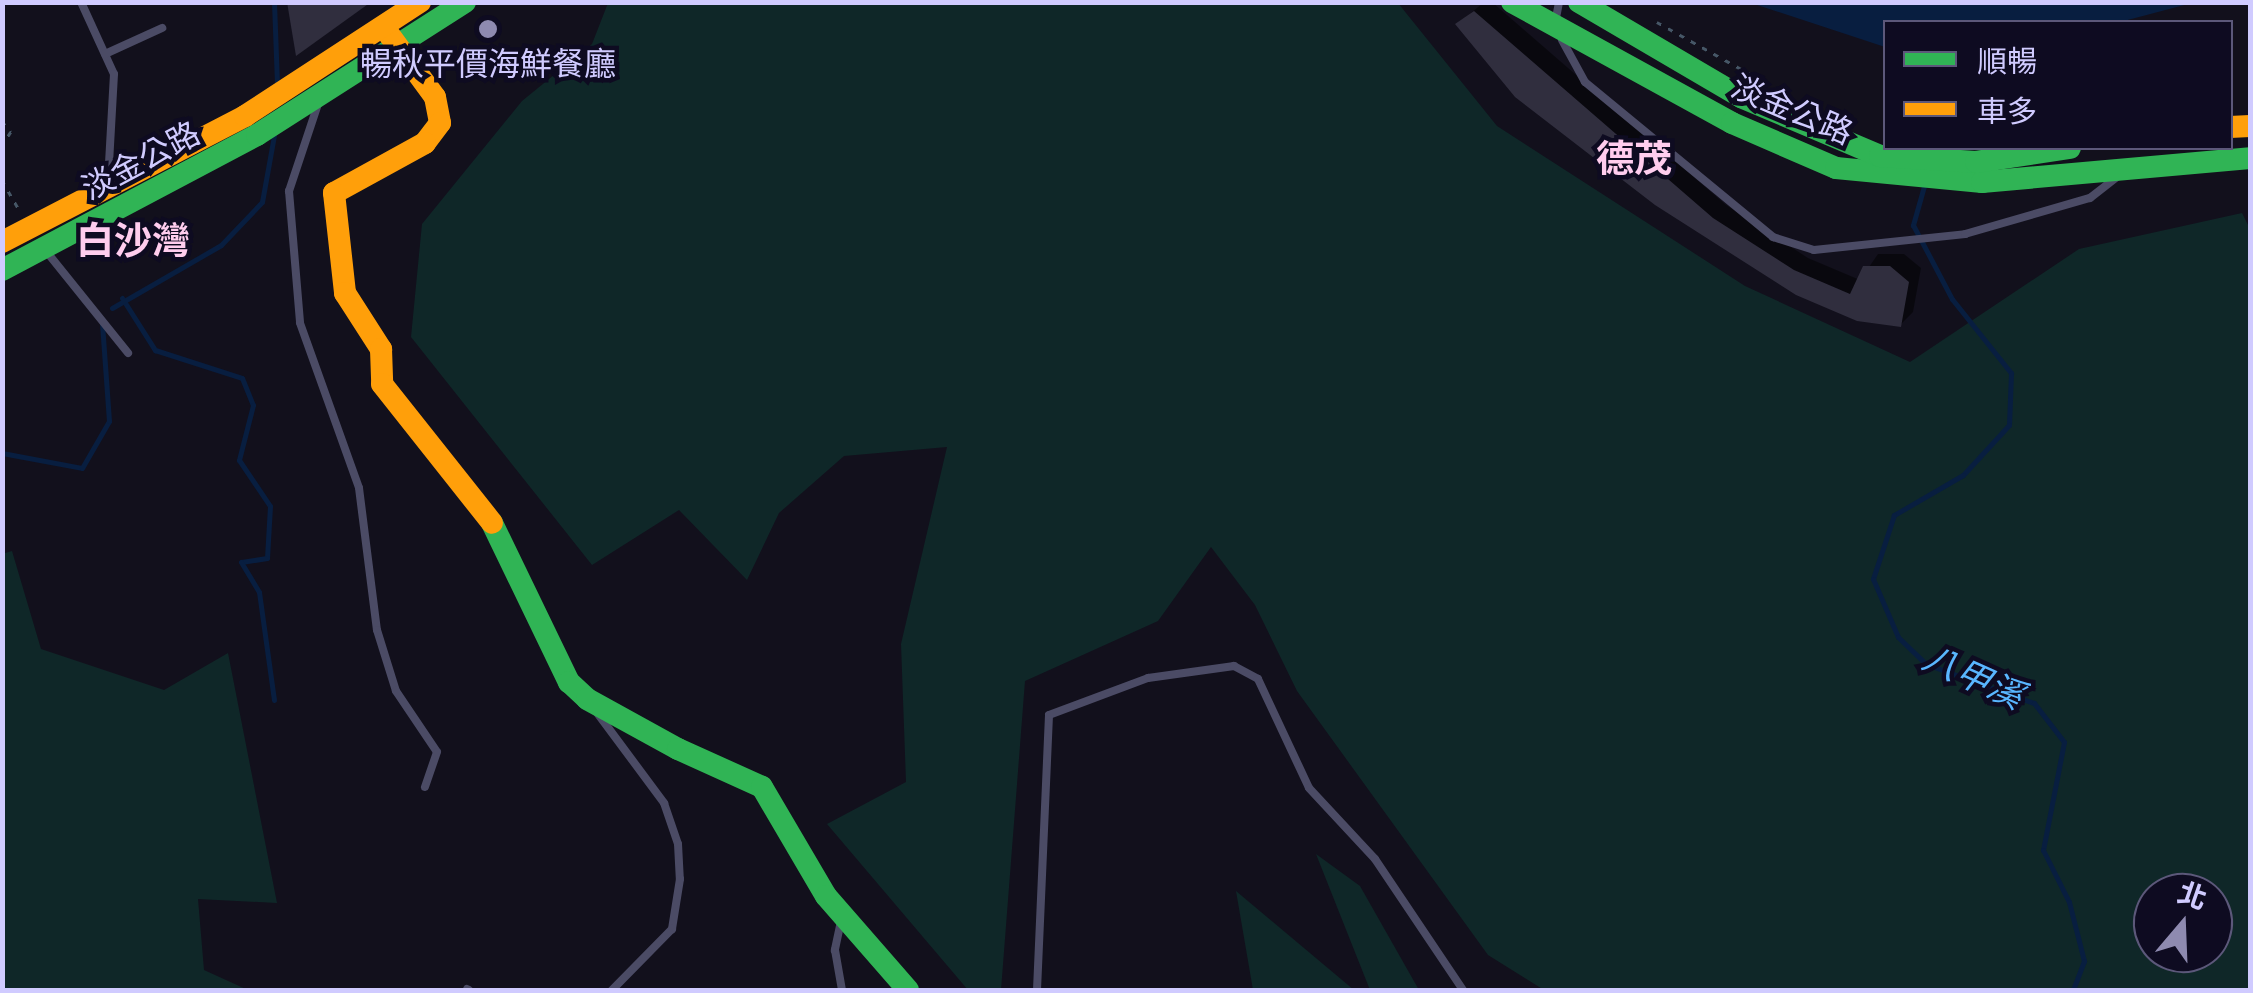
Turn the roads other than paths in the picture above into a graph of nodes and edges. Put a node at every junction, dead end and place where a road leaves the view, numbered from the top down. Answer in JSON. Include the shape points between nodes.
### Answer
{"nodes":[{"id":1,"x":81,"y":2,"type":"edge"},
{"id":2,"x":420,"y":2,"type":"edge"},
{"id":3,"x":466,"y":2,"type":"edge"},
{"id":4,"x":1512,"y":2,"type":"edge"},
{"id":5,"x":1578,"y":2,"type":"edge"},
{"id":6,"x":1557,"y":14,"type":"edge"},
{"id":7,"x":162,"y":28,"type":"dead end"},
{"id":8,"x":385,"y":31,"type":"junction"},
{"id":9,"x":403,"y":48,"type":"junction"},
{"id":10,"x":105,"y":54,"type":"junction"},
{"id":11,"x":328,"y":66,"type":"junction"},
{"id":12,"x":310,"y":103,"type":"junction"},
{"id":13,"x":251,"y":126,"type":"junction"},
{"id":14,"x":2060,"y":150,"type":"edge"},
{"id":15,"x":2250,"y":158,"type":"edge"},
{"id":16,"x":2128,"y":168,"type":"junction"},
{"id":17,"x":1916,"y":172,"type":"junction"},
{"id":18,"x":1946,"y":172,"type":"junction"},
{"id":19,"x":108,"y":186,"type":"junction"},
{"id":20,"x":2,"y":242,"type":"edge"},
{"id":21,"x":46,"y":250,"type":"junction"},
{"id":22,"x":2,"y":270,"type":"edge"},
{"id":23,"x":128,"y":353,"type":"dead end"},
{"id":24,"x":586,"y":699,"type":"junction"},
{"id":25,"x":425,"y":787,"type":"dead end"},
{"id":26,"x":842,"y":915,"type":"junction"},
{"id":27,"x":612,"y":990,"type":"edge"},
{"id":28,"x":842,"y":990,"type":"edge"},
{"id":29,"x":908,"y":990,"type":"edge"},
{"id":30,"x":1036,"y":990,"type":"edge"},
{"id":31,"x":1463,"y":990,"type":"edge"}],
"edges":[{"from":1,"to":10,"type":"lane"},
{"from":2,"to":8,"type":"main road"},
{"from":3,"to":9,"type":"main road"},
{"from":4,"to":6,"type":"main road","name":"淡金公路"},
{"from":5,"to":17,"type":"main road","name":"淡金公路","via":[[1741,97]]},
{"from":6,"to":16,"type":"lane","via":[[1585,82],[1773,238],[1814,250],[1929,239],[2090,198]]},
{"from":6,"to":17,"type":"main road","name":"淡金公路","via":[[1732,122],[1836,168]]},
{"from":7,"to":10,"type":"lane"},
{"from":8,"to":9,"type":"main road"},
{"from":8,"to":11,"type":"main road"},
{"from":9,"to":12,"type":"main road"},
{"from":9,"to":24,"type":"main road","via":[[435,97],[440,123],[426,143],[334,193],[345,293],[381,349],[382,384],[462,478],[511,552],[554,662]]},
{"from":10,"to":19,"type":"lane","via":[[114,74]]},
{"from":11,"to":12,"type":"lane"},
{"from":11,"to":13,"type":"main road","via":[[292,87]]},
{"from":12,"to":13,"type":"main road"},
{"from":12,"to":25,"type":"lane","via":[[289,191],[300,323],[359,488],[376,630],[396,691],[438,752]]},
{"from":13,"to":19,"type":"main road","name":"淡金公路"},
{"from":13,"to":21,"type":"main road","name":"淡金公路"},
{"from":14,"to":18,"type":"main road","name":"淡金公路"},
{"from":15,"to":16,"type":"main road","name":"淡金公路"},
{"from":16,"to":18,"type":"main road","name":"淡金公路"},
{"from":17,"to":18,"type":"main road","name":"淡金公路"},
{"from":19,"to":20,"type":"main road","name":"淡金公路"},
{"from":21,"to":22,"type":"main road","name":"淡金公路"},
{"from":21,"to":23,"type":"lane"},
{"from":24,"to":26,"type":"main road","via":[[762,787]]},
{"from":24,"to":27,"type":"lane","via":[[664,803],[678,844],[672,929]]},
{"from":26,"to":28,"type":"lane","via":[[835,950]]},
{"from":26,"to":29,"type":"main road"},
{"from":30,"to":31,"type":"lane","via":[[1049,715],[1148,678],[1234,666],[1258,679],[1309,788],[1375,859]]}]}
